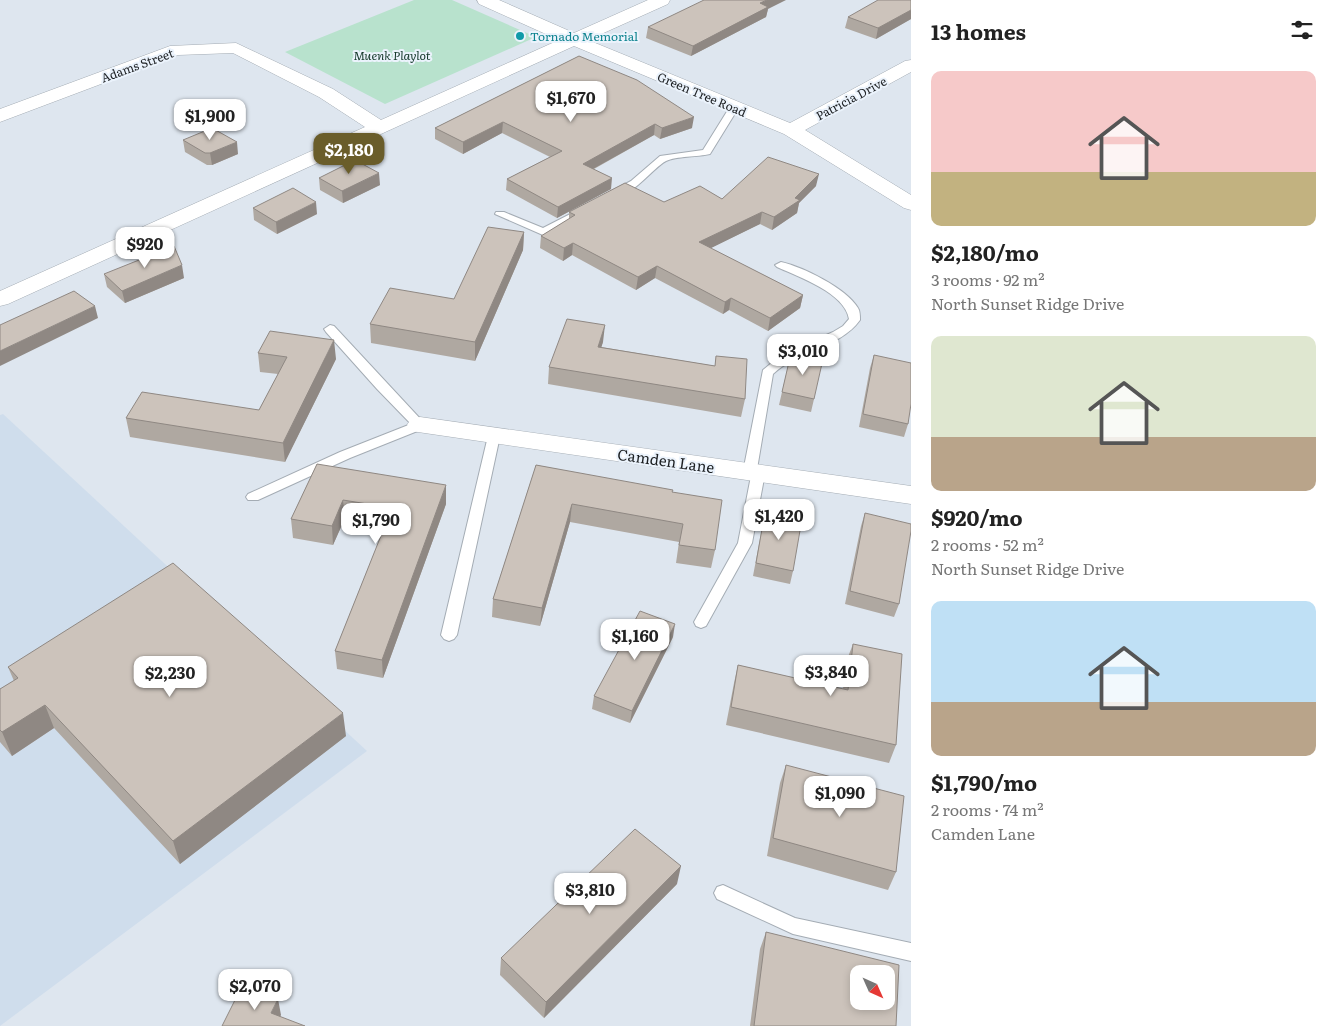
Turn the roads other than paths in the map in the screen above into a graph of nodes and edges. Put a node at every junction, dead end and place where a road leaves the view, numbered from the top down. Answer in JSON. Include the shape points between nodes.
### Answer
{"nodes":[{"id":1,"x":485,"y":0,"type":"edge"},
{"id":2,"x":662,"y":0,"type":"edge"},
{"id":3,"x":574,"y":40,"type":"junction"},
{"id":4,"x":911,"y":65,"type":"edge"},
{"id":5,"x":734,"y":107,"type":"junction"},
{"id":6,"x":0,"y":116,"type":"edge"},
{"id":7,"x":379,"y":127,"type":"junction"},
{"id":8,"x":791,"y":130,"type":"junction"},
{"id":9,"x":911,"y":204,"type":"edge"},
{"id":10,"x":500,"y":214,"type":"dead end"},
{"id":11,"x":781,"y":265,"type":"dead end"},
{"id":12,"x":0,"y":299,"type":"edge"},
{"id":13,"x":330,"y":329,"type":"dead end"},
{"id":14,"x":420,"y":425,"type":"junction"},
{"id":15,"x":494,"y":436,"type":"junction"},
{"id":16,"x":754,"y":473,"type":"junction"},
{"id":17,"x":911,"y":495,"type":"edge"},
{"id":18,"x":253,"y":497,"type":"dead end"},
{"id":19,"x":701,"y":622,"type":"dead end"},
{"id":20,"x":449,"y":635,"type":"dead end"},
{"id":21,"x":722,"y":892,"type":"dead end"},
{"id":22,"x":911,"y":952,"type":"edge"}],
"edges":[{"from":1,"to":3,"type":"street","name":"Green Tree Road"},
{"from":2,"to":3,"type":"street"},
{"from":3,"to":5,"type":"street","name":"Green Tree Road"},
{"from":3,"to":7,"type":"street"},
{"from":4,"to":8,"type":"street","name":"Patricia Drive"},
{"from":5,"to":8,"type":"street","name":"Green Tree Road"},
{"from":5,"to":10,"type":"lane","via":[[706,152],[664,158],[635,183],[543,232]]},
{"from":6,"to":7,"type":"street","name":"Adams Street","via":[[176,50],[236,48],[326,93]]},
{"from":7,"to":12,"type":"street"},
{"from":8,"to":9,"type":"street","name":"Green Tree Road"},
{"from":11,"to":16,"type":"lane","via":[[811,278],[845,300],[853,307],[854,318],[848,328],[787,356],[767,373]]},
{"from":13,"to":14,"type":"lane"},
{"from":14,"to":15,"type":"street","name":"Camden Lane"},
{"from":14,"to":18,"type":"lane"},
{"from":15,"to":16,"type":"street","name":"Camden Lane"},
{"from":15,"to":20,"type":"lane"},
{"from":16,"to":17,"type":"street","name":"Camden Lane"},
{"from":16,"to":19,"type":"lane","via":[[745,543]]},
{"from":21,"to":22,"type":"lane","via":[[793,926]]}]}
